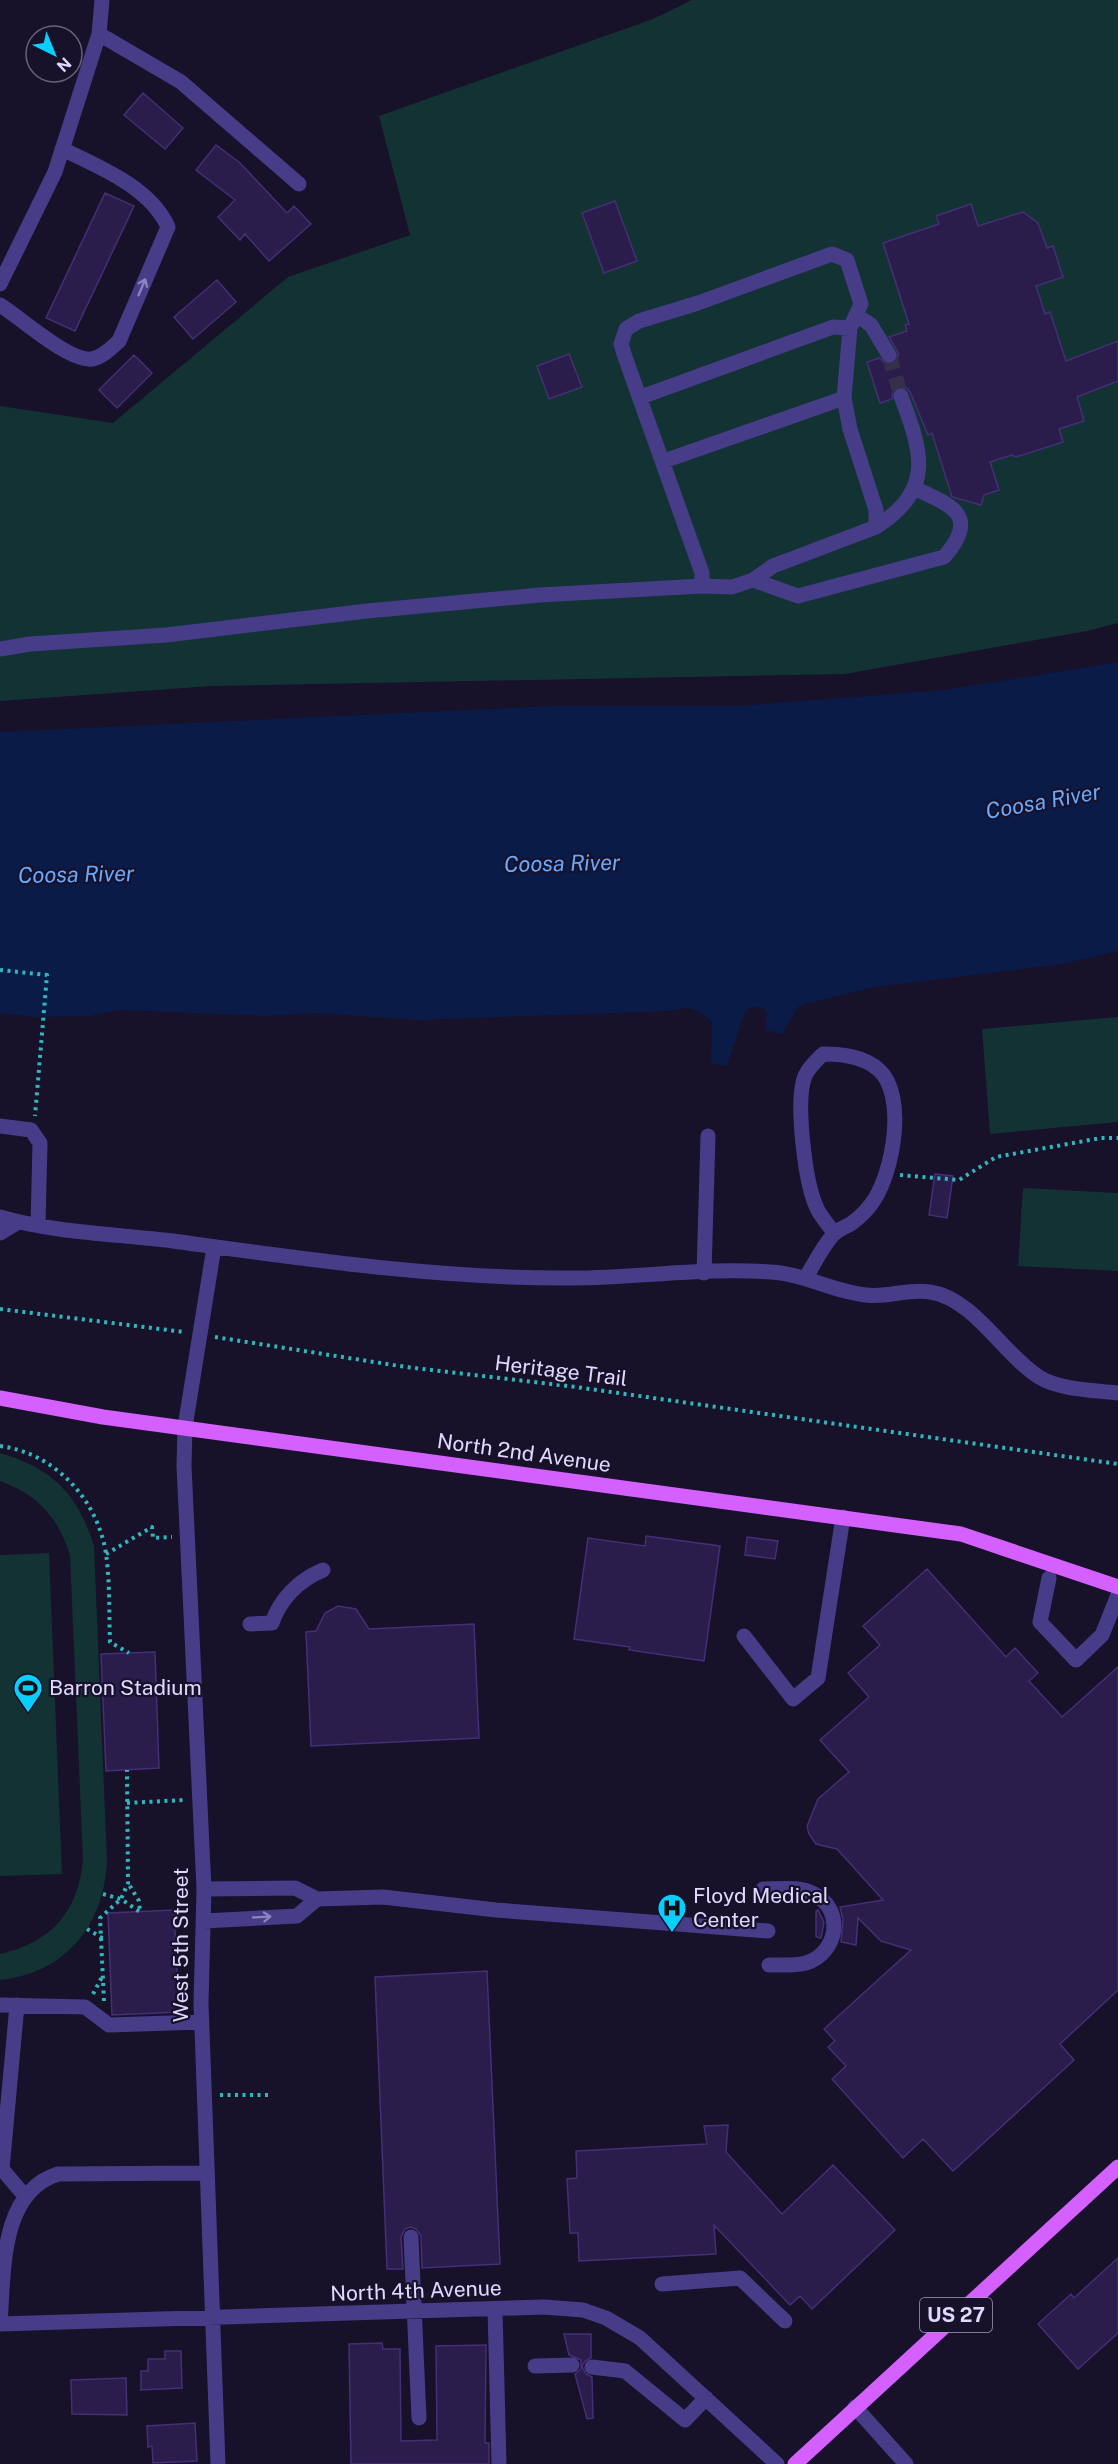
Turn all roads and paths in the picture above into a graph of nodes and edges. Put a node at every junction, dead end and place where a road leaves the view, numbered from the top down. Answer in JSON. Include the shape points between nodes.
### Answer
{"nodes":[{"id":1,"x":102,"y":0,"type":"edge"},
{"id":2,"x":99,"y":34,"type":"junction"},
{"id":3,"x":62,"y":149,"type":"junction"},
{"id":4,"x":299,"y":184,"type":"dead end"},
{"id":5,"x":0,"y":284,"type":"edge"},
{"id":6,"x":0,"y":305,"type":"edge"},
{"id":7,"x":853,"y":321,"type":"junction"},
{"id":8,"x":889,"y":355,"type":"tunnel mouth"},
{"id":9,"x":901,"y":396,"type":"tunnel mouth"},
{"id":10,"x":641,"y":397,"type":"junction"},
{"id":11,"x":844,"y":398,"type":"junction"},
{"id":12,"x":664,"y":461,"type":"junction"},
{"id":13,"x":914,"y":488,"type":"junction"},
{"id":14,"x":876,"y":527,"type":"junction"},
{"id":15,"x":753,"y":580,"type":"junction"},
{"id":16,"x":702,"y":586,"type":"junction"},
{"id":17,"x":0,"y":649,"type":"edge"},
{"id":18,"x":0,"y":970,"type":"edge"},
{"id":19,"x":0,"y":1126,"type":"edge"},
{"id":20,"x":34,"y":1132,"type":"junction"},
{"id":21,"x":708,"y":1136,"type":"dead end"},
{"id":22,"x":1118,"y":1138,"type":"edge"},
{"id":23,"x":888,"y":1174,"type":"junction"},
{"id":24,"x":0,"y":1217,"type":"edge"},
{"id":25,"x":18,"y":1222,"type":"junction"},
{"id":26,"x":38,"y":1225,"type":"junction"},
{"id":27,"x":0,"y":1233,"type":"edge"},
{"id":28,"x":834,"y":1233,"type":"junction"},
{"id":29,"x":214,"y":1247,"type":"junction"},
{"id":30,"x":704,"y":1273,"type":"junction"},
{"id":31,"x":806,"y":1277,"type":"junction"},
{"id":32,"x":0,"y":1309,"type":"edge"},
{"id":33,"x":201,"y":1334,"type":"junction"},
{"id":34,"x":1118,"y":1393,"type":"edge"},
{"id":35,"x":0,"y":1398,"type":"edge"},
{"id":36,"x":185,"y":1427,"type":"junction"},
{"id":37,"x":0,"y":1446,"type":"edge"},
{"id":38,"x":1118,"y":1464,"type":"edge"},
{"id":39,"x":843,"y":1517,"type":"junction"},
{"id":40,"x":187,"y":1536,"type":"junction"},
{"id":41,"x":106,"y":1554,"type":"junction"},
{"id":42,"x":323,"y":1570,"type":"dead end"},
{"id":43,"x":1049,"y":1578,"type":"dead end"},
{"id":44,"x":1118,"y":1587,"type":"edge"},
{"id":45,"x":1118,"y":1595,"type":"edge"},
{"id":46,"x":250,"y":1624,"type":"dead end"},
{"id":47,"x":744,"y":1636,"type":"dead end"},
{"id":48,"x":129,"y":1653,"type":"dead end"},
{"id":49,"x":127,"y":1770,"type":"dead end"},
{"id":50,"x":199,"y":1800,"type":"junction"},
{"id":51,"x":128,"y":1803,"type":"junction"},
{"id":52,"x":128,"y":1883,"type":"junction"},
{"id":53,"x":204,"y":1889,"type":"junction"},
{"id":54,"x":763,"y":1889,"type":"dead end"},
{"id":55,"x":103,"y":1894,"type":"dead end"},
{"id":56,"x":121,"y":1899,"type":"junction"},
{"id":57,"x":317,"y":1899,"type":"junction"},
{"id":58,"x":204,"y":1921,"type":"junction"},
{"id":59,"x":87,"y":1929,"type":"dead end"},
{"id":60,"x":768,"y":1931,"type":"dead end"},
{"id":61,"x":102,"y":1938,"type":"junction"},
{"id":62,"x":769,"y":1965,"type":"dead end"},
{"id":63,"x":0,"y":2005,"type":"edge"},
{"id":64,"x":17,"y":2005,"type":"junction"},
{"id":65,"x":105,"y":2022,"type":"junction"},
{"id":66,"x":202,"y":2022,"type":"junction"},
{"id":67,"x":204,"y":2095,"type":"junction"},
{"id":68,"x":271,"y":2095,"type":"dead end"},
{"id":69,"x":1118,"y":2168,"type":"edge"},
{"id":70,"x":207,"y":2173,"type":"junction"},
{"id":71,"x":24,"y":2195,"type":"junction"},
{"id":72,"x":411,"y":2237,"type":"dead end"},
{"id":73,"x":662,"y":2284,"type":"dead end"},
{"id":74,"x":495,"y":2309,"type":"junction"},
{"id":75,"x":414,"y":2312,"type":"junction"},
{"id":76,"x":212,"y":2318,"type":"junction"},
{"id":77,"x":785,"y":2321,"type":"dead end"},
{"id":78,"x":0,"y":2324,"type":"edge"},
{"id":79,"x":572,"y":2365,"type":"dead end"},
{"id":80,"x":535,"y":2366,"type":"dead end"},
{"id":81,"x":592,"y":2367,"type":"dead end"},
{"id":82,"x":706,"y":2398,"type":"junction"},
{"id":83,"x":855,"y":2408,"type":"junction"},
{"id":84,"x":419,"y":2418,"type":"dead end"},
{"id":85,"x":218,"y":2464,"type":"edge"},
{"id":86,"x":499,"y":2464,"type":"edge"},
{"id":87,"x":777,"y":2464,"type":"edge"},
{"id":88,"x":795,"y":2464,"type":"edge"},
{"id":89,"x":906,"y":2464,"type":"edge"}],
"edges":[{"from":1,"to":2,"type":"street"},
{"from":2,"to":3,"type":"street"},
{"from":2,"to":4,"type":"street","via":[[181,82]]},
{"from":3,"to":5,"type":"street","via":[[55,172]]},
{"from":6,"to":3,"type":"street","one_way":true,"via":[[74,355],[91,359],[105,354],[119,341],[168,227],[162,213],[148,199],[106,170]]},
{"from":7,"to":8,"type":"street","via":[[871,325]]},
{"from":7,"to":10,"type":"street"},
{"from":7,"to":10,"type":"street","via":[[861,304],[854,278],[847,260],[832,254],[639,321],[626,329],[621,344]]},
{"from":7,"to":11,"type":"street"},
{"from":9,"to":13,"type":"street","via":[[920,460]]},
{"from":10,"to":12,"type":"street"},
{"from":11,"to":12,"type":"street"},
{"from":11,"to":14,"type":"street","via":[[876,510]]},
{"from":12,"to":16,"type":"street","via":[[702,573]]},
{"from":13,"to":14,"type":"street","via":[[905,504]]},
{"from":13,"to":15,"type":"street","via":[[954,509],[962,526],[959,540],[944,557],[798,596]]},
{"from":14,"to":15,"type":"street","via":[[773,566]]},
{"from":15,"to":16,"type":"street","via":[[732,587]]},
{"from":16,"to":17,"type":"street","via":[[540,595]]},
{"from":18,"to":20,"type":"path","via":[[47,975]]},
{"from":19,"to":20,"type":"street"},
{"from":20,"to":26,"type":"street","via":[[40,1143]]},
{"from":21,"to":30,"type":"street"},
{"from":22,"to":23,"type":"path","via":[[996,1157],[959,1180]]},
{"from":23,"to":28,"type":"street","via":[[864,1212]]},
{"from":23,"to":28,"type":"street","via":[[894,1110],[887,1080],[865,1060],[823,1054],[805,1077],[801,1128],[816,1206]]},
{"from":24,"to":25,"type":"street"},
{"from":25,"to":26,"type":"street"},
{"from":25,"to":27,"type":"street"},
{"from":26,"to":29,"type":"street"},
{"from":28,"to":31,"type":"street"},
{"from":29,"to":30,"type":"street","via":[[474,1275],[571,1278]]},
{"from":29,"to":33,"type":"street","name":"West 5th Street"},
{"from":30,"to":31,"type":"street","via":[[767,1272]]},
{"from":31,"to":34,"type":"street","via":[[850,1293],[889,1296],[929,1291],[946,1296],[1040,1377],[1056,1384]]},
{"from":32,"to":33,"type":"path","name":"Heritage Trail"},
{"from":33,"to":36,"type":"street","name":"West 5th Street"},
{"from":33,"to":38,"type":"path","name":"Heritage Trail","via":[[406,1367],[576,1387]]},
{"from":35,"to":36,"type":"main road","name":"North 2nd Avenue"},
{"from":36,"to":39,"type":"main road","name":"North 2nd Avenue"},
{"from":36,"to":40,"type":"street","name":"West 5th Street"},
{"from":37,"to":41,"type":"path","via":[[40,1458],[72,1483],[93,1513]]},
{"from":39,"to":44,"type":"main road","name":"North 2nd Avenue","via":[[960,1534]]},
{"from":39,"to":47,"type":"street","via":[[818,1678],[793,1699]]},
{"from":40,"to":41,"type":"path","via":[[153,1538],[152,1527]]},
{"from":40,"to":50,"type":"street","name":"West 5th Street"},
{"from":41,"to":48,"type":"path","via":[[110,1642]]},
{"from":42,"to":46,"type":"street","via":[[295,1588],[276,1611],[272,1623]]},
{"from":43,"to":45,"type":"street","via":[[1040,1622],[1076,1660],[1102,1635]]},
{"from":49,"to":51,"type":"path"},
{"from":50,"to":51,"type":"path"},
{"from":50,"to":53,"type":"street","name":"West 5th Street"},
{"from":51,"to":52,"type":"path"},
{"from":52,"to":56,"type":"path"},
{"from":52,"to":56,"type":"path","via":[[140,1912]]},
{"from":53,"to":57,"type":"street","via":[[295,1888]]},
{"from":53,"to":58,"type":"street","name":"West 5th Street"},
{"from":54,"to":62,"type":"street","via":[[806,1890],[816,1894],[825,1902],[834,1923],[833,1938],[822,1955],[807,1963]]},
{"from":55,"to":56,"type":"path"},
{"from":56,"to":61,"type":"path","via":[[100,1918]]},
{"from":58,"to":57,"type":"street","one_way":true,"via":[[297,1916]]},
{"from":57,"to":60,"type":"street","via":[[383,1897],[496,1910]]},
{"from":58,"to":66,"type":"street","name":"West 5th Street"},
{"from":59,"to":61,"type":"path"},
{"from":61,"to":65,"type":"path"},
{"from":63,"to":64,"type":"street"},
{"from":64,"to":65,"type":"street","via":[[85,2007]]},
{"from":64,"to":71,"type":"street","via":[[2,2169]]},
{"from":65,"to":66,"type":"street"},
{"from":66,"to":67,"type":"street","name":"West 5th Street"},
{"from":67,"to":68,"type":"path"},
{"from":67,"to":70,"type":"street","name":"West 5th Street"},
{"from":69,"to":83,"type":"main road","number":"US 27"},
{"from":70,"to":71,"type":"street","via":[[58,2174],[45,2178]]},
{"from":70,"to":76,"type":"street","name":"West 5th Street"},
{"from":71,"to":78,"type":"street","via":[[7,2226]]},
{"from":72,"to":75,"type":"street"},
{"from":73,"to":77,"type":"street","via":[[740,2278]]},
{"from":74,"to":75,"type":"street","name":"North 4th Avenue"},
{"from":74,"to":82,"type":"street","name":"North 4th Avenue","via":[[583,2310],[606,2318],[640,2338]]},
{"from":74,"to":86,"type":"street"},
{"from":75,"to":76,"type":"street","name":"North 4th Avenue"},
{"from":75,"to":84,"type":"street"},
{"from":76,"to":78,"type":"street","name":"North 4th Avenue"},
{"from":76,"to":85,"type":"street","name":"West 5th Street"},
{"from":79,"to":80,"type":"street"},
{"from":81,"to":82,"type":"street","via":[[625,2371],[685,2420]]},
{"from":82,"to":87,"type":"street","name":"North 4th Avenue"},
{"from":83,"to":88,"type":"main road","number":"US 27"},
{"from":83,"to":89,"type":"street"}]}
